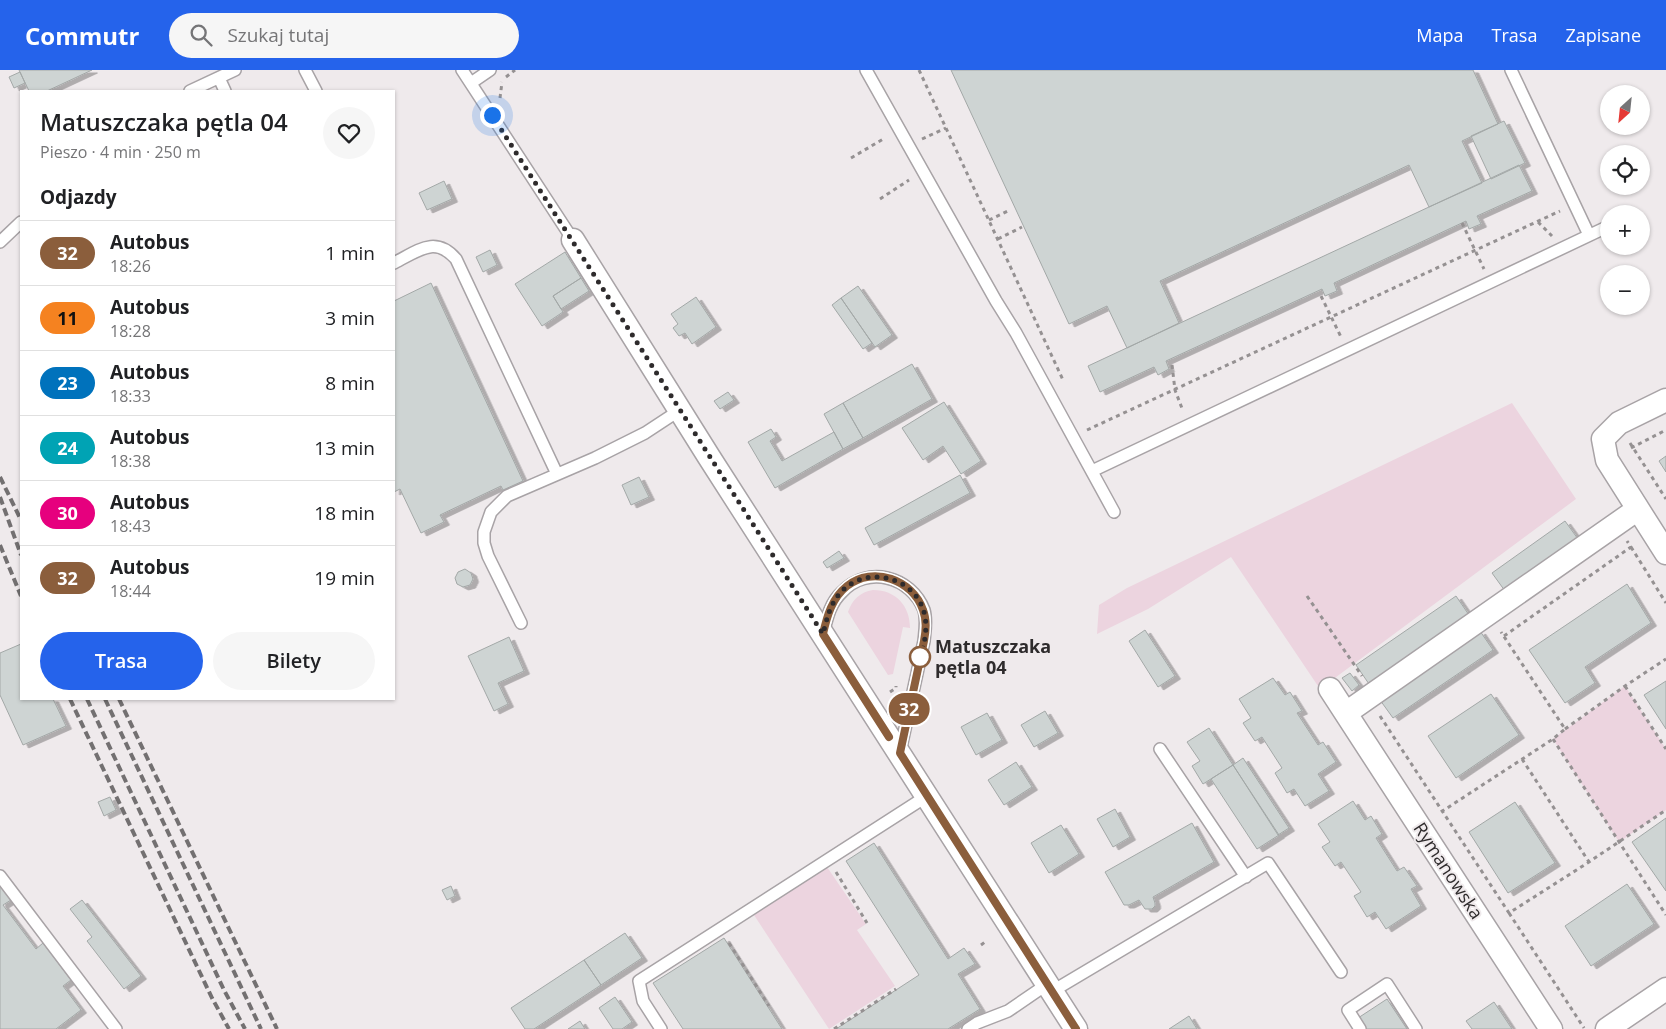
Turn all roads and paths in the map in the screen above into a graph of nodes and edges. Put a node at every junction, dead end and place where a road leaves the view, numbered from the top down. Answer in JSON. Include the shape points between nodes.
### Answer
{"nodes":[{"id":1,"x":235,"y":70,"type":"edge"},
{"id":2,"x":305,"y":70,"type":"edge"},
{"id":3,"x":462,"y":70,"type":"edge"},
{"id":4,"x":490,"y":70,"type":"edge"},
{"id":5,"x":866,"y":70,"type":"edge"},
{"id":6,"x":919,"y":70,"type":"edge"},
{"id":7,"x":1511,"y":70,"type":"edge"},
{"id":8,"x":219,"y":78,"type":"junction"},
{"id":9,"x":471,"y":83,"type":"junction"},
{"id":10,"x":192,"y":90,"type":"edge"},
{"id":11,"x":225,"y":90,"type":"edge"},
{"id":12,"x":315,"y":90,"type":"edge"},
{"id":13,"x":912,"y":178,"type":"dead end"},
{"id":14,"x":880,"y":200,"type":"dead end"},
{"id":15,"x":1575,"y":204,"type":"junction"},
{"id":16,"x":1010,"y":210,"type":"dead end"},
{"id":17,"x":989,"y":220,"type":"junction"},
{"id":18,"x":1538,"y":222,"type":"junction"},
{"id":19,"x":20,"y":223,"type":"edge"},
{"id":20,"x":1462,"y":223,"type":"dead end"},
{"id":21,"x":1022,"y":227,"type":"dead end"},
{"id":22,"x":1600,"y":230,"type":"edge"},
{"id":23,"x":1590,"y":235,"type":"junction"},
{"id":24,"x":998,"y":239,"type":"junction"},
{"id":25,"x":573,"y":240,"type":"joint"},
{"id":26,"x":1556,"y":240,"type":"dead end"},
{"id":27,"x":0,"y":242,"type":"edge"},
{"id":28,"x":1475,"y":250,"type":"junction"},
{"id":29,"x":395,"y":263,"type":"edge"},
{"id":30,"x":1490,"y":284,"type":"junction"},
{"id":31,"x":1321,"y":296,"type":"dead end"},
{"id":32,"x":1331,"y":317,"type":"junction"},
{"id":33,"x":1348,"y":351,"type":"junction"},
{"id":34,"x":1172,"y":366,"type":"dead end"},
{"id":35,"x":1066,"y":387,"type":"dead end"},
{"id":36,"x":1175,"y":390,"type":"junction"},
{"id":37,"x":1666,"y":400,"type":"edge"},
{"id":38,"x":680,"y":410,"type":"junction"},
{"id":39,"x":1082,"y":422,"type":"dead end"},
{"id":40,"x":1619,"y":423,"type":"junction"},
{"id":41,"x":1188,"y":426,"type":"junction"},
{"id":42,"x":1087,"y":430,"type":"junction"},
{"id":43,"x":1666,"y":430,"type":"edge"},
{"id":44,"x":1090,"y":437,"type":"dead end"},
{"id":45,"x":1074,"y":440,"type":"junction"},
{"id":46,"x":1632,"y":447,"type":"junction"},
{"id":47,"x":1606,"y":460,"type":"junction"},
{"id":48,"x":1092,"y":470,"type":"junction"},
{"id":49,"x":557,"y":474,"type":"junction"},
{"id":50,"x":1666,"y":499,"type":"edge"},
{"id":51,"x":1638,"y":509,"type":"junction"},
{"id":52,"x":1114,"y":512,"type":"dead end"},
{"id":53,"x":1616,"y":525,"type":"junction"},
{"id":54,"x":1631,"y":547,"type":"junction"},
{"id":55,"x":1666,"y":553,"type":"edge"},
{"id":56,"x":1666,"y":603,"type":"edge"},
{"id":57,"x":1488,"y":614,"type":"junction"},
{"id":58,"x":521,"y":623,"type":"dead end"},
{"id":59,"x":823,"y":634,"type":"junction"},
{"id":60,"x":1504,"y":636,"type":"junction"},
{"id":61,"x":1666,"y":659,"type":"edge"},
{"id":62,"x":1625,"y":686,"type":"junction"},
{"id":63,"x":1330,"y":689,"type":"dead end"},
{"id":64,"x":1346,"y":713,"type":"junction"},
{"id":65,"x":1565,"y":729,"type":"junction"},
{"id":66,"x":1553,"y":739,"type":"junction"},
{"id":67,"x":1160,"y":749,"type":"dead end"},
{"id":68,"x":1666,"y":749,"type":"edge"},
{"id":69,"x":900,"y":753,"type":"junction"},
{"id":70,"x":1522,"y":759,"type":"junction"},
{"id":71,"x":927,"y":796,"type":"junction"},
{"id":72,"x":1666,"y":810,"type":"edge"},
{"id":73,"x":1442,"y":812,"type":"junction"},
{"id":74,"x":1420,"y":827,"type":"junction"},
{"id":75,"x":1620,"y":842,"type":"junction"},
{"id":76,"x":1589,"y":862,"type":"junction"},
{"id":77,"x":833,"y":868,"type":"dead end"},
{"id":78,"x":0,"y":876,"type":"edge"},
{"id":79,"x":1246,"y":877,"type":"junction"},
{"id":80,"x":1509,"y":913,"type":"junction"},
{"id":81,"x":1666,"y":915,"type":"edge"},
{"id":82,"x":867,"y":923,"type":"dead end"},
{"id":83,"x":719,"y":929,"type":"junction"},
{"id":84,"x":1341,"y":972,"type":"dead end"},
{"id":85,"x":896,"y":989,"type":"dead end"},
{"id":86,"x":1049,"y":989,"type":"junction"},
{"id":87,"x":1666,"y":989,"type":"edge"},
{"id":88,"x":770,"y":1006,"type":"dead end"},
{"id":89,"x":1584,"y":1028,"type":"edge"},
{"id":90,"x":116,"y":1029,"type":"edge"},
{"id":91,"x":662,"y":1029,"type":"edge"},
{"id":92,"x":834,"y":1029,"type":"edge"},
{"id":93,"x":968,"y":1029,"type":"edge"},
{"id":94,"x":1076,"y":1029,"type":"edge"},
{"id":95,"x":1360,"y":1029,"type":"edge"},
{"id":96,"x":1416,"y":1029,"type":"edge"},
{"id":97,"x":1551,"y":1029,"type":"edge"},
{"id":98,"x":1607,"y":1029,"type":"edge"}],
"edges":[{"from":1,"to":8,"type":"lane"},
{"from":2,"to":12,"type":"lane"},
{"from":3,"to":9,"type":"lane"},
{"from":4,"to":9,"type":"lane"},
{"from":5,"to":45,"type":"lane"},
{"from":6,"to":17,"type":"path"},
{"from":7,"to":15,"type":"lane"},
{"from":8,"to":10,"type":"lane"},
{"from":8,"to":11,"type":"lane"},
{"from":9,"to":25,"type":"lane"},
{"from":13,"to":14,"type":"path"},
{"from":15,"to":18,"type":"path"},
{"from":15,"to":23,"type":"lane"},
{"from":16,"to":17,"type":"path"},
{"from":17,"to":24,"type":"path"},
{"from":18,"to":26,"type":"path"},
{"from":18,"to":28,"type":"path"},
{"from":19,"to":27,"type":"lane"},
{"from":20,"to":28,"type":"path"},
{"from":21,"to":24,"type":"path"},
{"from":22,"to":23,"type":"lane"},
{"from":23,"to":30,"type":"lane"},
{"from":24,"to":35,"type":"path"},
{"from":25,"to":38,"type":"street"},
{"from":28,"to":30,"type":"path"},
{"from":28,"to":32,"type":"path"},
{"from":29,"to":49,"type":"lane","via":[[429,247],[440,246],[456,259]]},
{"from":30,"to":33,"type":"lane"},
{"from":31,"to":32,"type":"path"},
{"from":32,"to":33,"type":"path"},
{"from":32,"to":36,"type":"path"},
{"from":33,"to":41,"type":"lane"},
{"from":34,"to":36,"type":"path"},
{"from":36,"to":41,"type":"path"},
{"from":36,"to":42,"type":"path"},
{"from":37,"to":40,"type":"street"},
{"from":38,"to":49,"type":"lane","via":[[645,433]]},
{"from":38,"to":59,"type":"street"},
{"from":39,"to":42,"type":"path"},
{"from":40,"to":46,"type":"path"},
{"from":40,"to":47,"type":"street","via":[[1603,438]]},
{"from":41,"to":48,"type":"lane"},
{"from":42,"to":44,"type":"path"},
{"from":42,"to":45,"type":"path"},
{"from":43,"to":46,"type":"path"},
{"from":45,"to":48,"type":"lane"},
{"from":46,"to":47,"type":"path"},
{"from":46,"to":50,"type":"path"},
{"from":47,"to":51,"type":"street"},
{"from":48,"to":52,"type":"lane"},
{"from":49,"to":58,"type":"lane","via":[[507,496],[486,521],[484,544],[488,556]]},
{"from":51,"to":53,"type":"street"},
{"from":51,"to":55,"type":"street"},
{"from":53,"to":54,"type":"path"},
{"from":53,"to":57,"type":"street"},
{"from":54,"to":56,"type":"path"},
{"from":54,"to":60,"type":"path"},
{"from":57,"to":60,"type":"path"},
{"from":57,"to":64,"type":"street"},
{"from":59,"to":69,"type":"street"},
{"from":59,"to":69,"type":"lane","via":[[832,605],[840,593],[858,579],[891,578],[912,591],[920,601],[926,627]]},
{"from":60,"to":65,"type":"path"},
{"from":61,"to":62,"type":"path"},
{"from":62,"to":65,"type":"path"},
{"from":62,"to":68,"type":"path"},
{"from":63,"to":64,"type":"street","name":"Rymanowska"},
{"from":64,"to":74,"type":"street","name":"Rymanowska"},
{"from":65,"to":66,"type":"path"},
{"from":66,"to":70,"type":"path"},
{"from":66,"to":75,"type":"path"},
{"from":67,"to":79,"type":"lane"},
{"from":69,"to":71,"type":"street"},
{"from":70,"to":73,"type":"path"},
{"from":70,"to":76,"type":"path"},
{"from":71,"to":83,"type":"lane"},
{"from":71,"to":86,"type":"street"},
{"from":72,"to":75,"type":"path"},
{"from":73,"to":74,"type":"path"},
{"from":73,"to":80,"type":"path"},
{"from":74,"to":97,"type":"street","name":"Rymanowska"},
{"from":75,"to":76,"type":"path"},
{"from":75,"to":81,"type":"path"},
{"from":76,"to":80,"type":"path"},
{"from":77,"to":82,"type":"path"},
{"from":78,"to":90,"type":"lane"},
{"from":79,"to":84,"type":"lane","via":[[1268,863]]},
{"from":79,"to":86,"type":"lane"},
{"from":80,"to":89,"type":"path"},
{"from":83,"to":88,"type":"path"},
{"from":83,"to":91,"type":"lane","via":[[639,981],[643,1001]]},
{"from":85,"to":92,"type":"path"},
{"from":86,"to":93,"type":"lane"},
{"from":86,"to":94,"type":"street"},
{"from":87,"to":98,"type":"street"},
{"from":95,"to":96,"type":"lane","via":[[1348,1010],[1387,984]]}]}
